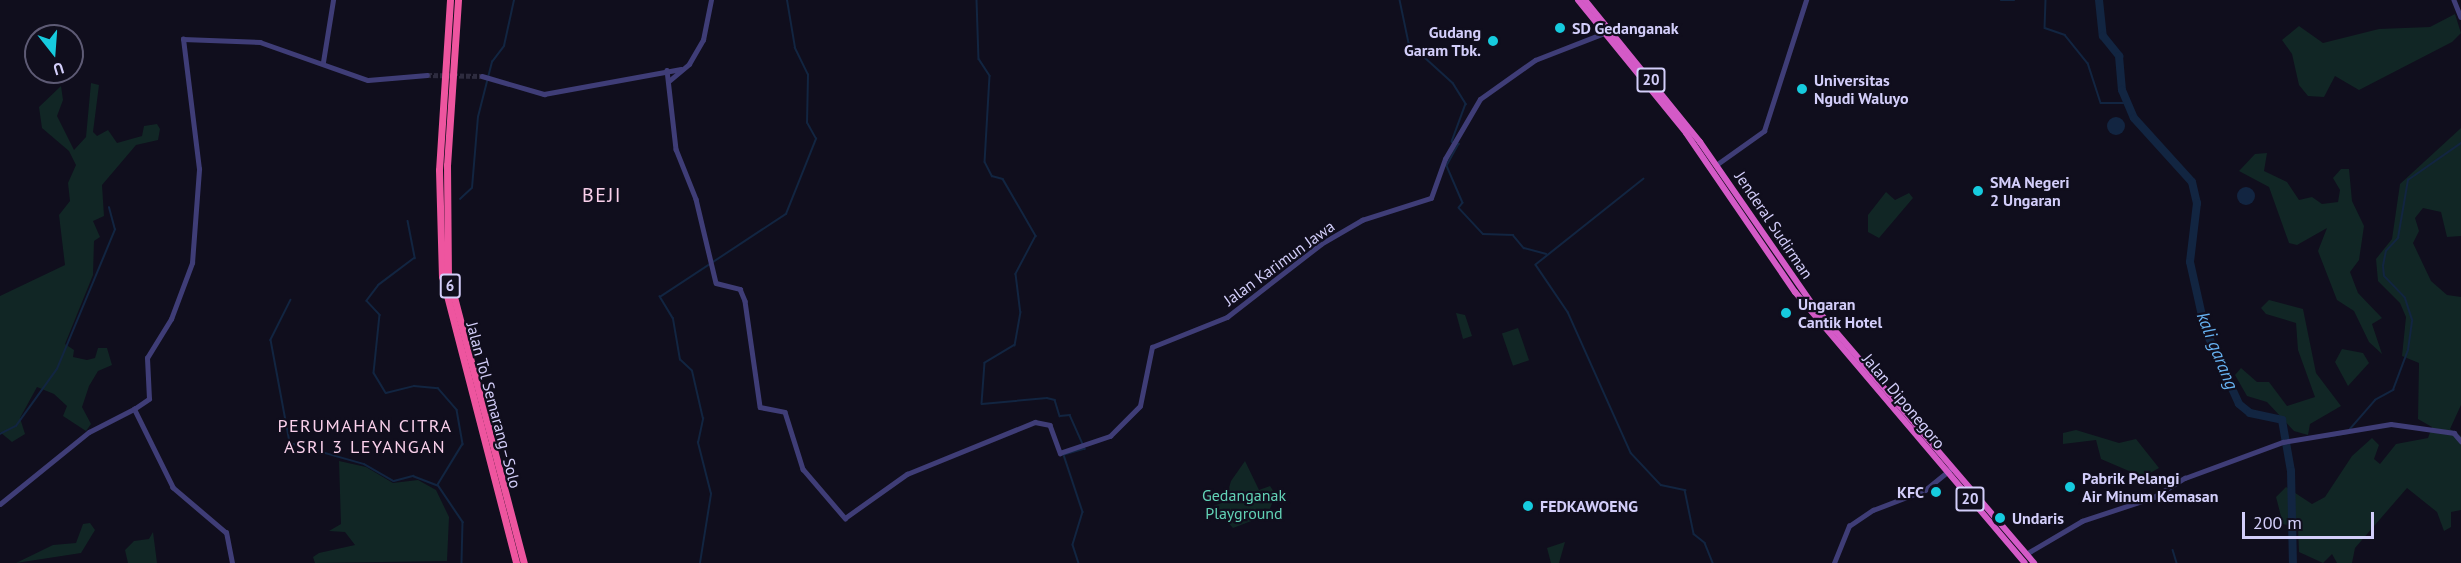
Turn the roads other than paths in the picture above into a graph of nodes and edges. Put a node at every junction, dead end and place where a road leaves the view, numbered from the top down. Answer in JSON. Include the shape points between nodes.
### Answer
{"nodes":[{"id":1,"x":333,"y":0,"type":"edge"},
{"id":2,"x":450,"y":0,"type":"edge"},
{"id":3,"x":459,"y":0,"type":"edge"},
{"id":4,"x":711,"y":0,"type":"edge"},
{"id":5,"x":1578,"y":0,"type":"edge"},
{"id":6,"x":1585,"y":0,"type":"edge"},
{"id":7,"x":1806,"y":0,"type":"edge"},
{"id":8,"x":2454,"y":0,"type":"edge"},
{"id":9,"x":2461,"y":17,"type":"edge"},
{"id":10,"x":1607,"y":32,"type":"junction"},
{"id":11,"x":323,"y":62,"type":"junction"},
{"id":12,"x":681,"y":69,"type":"junction"},
{"id":13,"x":667,"y":70,"type":"junction"},
{"id":14,"x":427,"y":75,"type":"tunnel mouth"},
{"id":15,"x":482,"y":76,"type":"tunnel mouth"},
{"id":16,"x":669,"y":81,"type":"junction"},
{"id":17,"x":1714,"y":167,"type":"junction"},
{"id":18,"x":1855,"y":360,"type":"joint"},
{"id":19,"x":134,"y":409,"type":"junction"},
{"id":20,"x":2461,"y":441,"type":"edge"},
{"id":21,"x":1950,"y":471,"type":"junction"},
{"id":22,"x":0,"y":504,"type":"edge"},
{"id":23,"x":1987,"y":514,"type":"junction"},
{"id":24,"x":2026,"y":554,"type":"junction"},
{"id":25,"x":1834,"y":562,"type":"edge"},
{"id":26,"x":232,"y":563,"type":"edge"},
{"id":27,"x":516,"y":563,"type":"edge"},
{"id":28,"x":524,"y":563,"type":"edge"},
{"id":29,"x":2025,"y":563,"type":"edge"},
{"id":30,"x":2034,"y":563,"type":"edge"}],
"edges":[{"from":1,"to":11,"type":"street"},
{"from":2,"to":27,"type":"highway","name":"Jalan Tol Semarang–Solo","number":"6","via":[[439,170],[442,276],[463,375]]},
{"from":3,"to":28,"type":"highway","name":"Jalan Tol Semarang–Solo","number":"6","via":[[447,165],[448,274]]},
{"from":4,"to":12,"type":"street","via":[[705,36]]},
{"from":5,"to":10,"type":"highway","name":"Jenderal Sudirman","number":"20"},
{"from":6,"to":10,"type":"highway","name":"Jenderal Sudirman","number":"20"},
{"from":7,"to":17,"type":"street","via":[[1764,131]]},
{"from":8,"to":9,"type":"street"},
{"from":10,"to":16,"type":"street","name":"Jalan Karimun Jawa","via":[[1535,60],[1480,99],[1445,159],[1431,198],[1362,220],[1321,244],[1227,317],[1152,347],[1144,396],[1133,415],[1103,440],[1060,453],[1050,424],[1035,422],[907,474],[867,506],[841,518],[803,469],[785,412],[760,407],[743,293],[718,286],[696,199],[676,149]]},
{"from":10,"to":17,"type":"highway","name":"Jenderal Sudirman","number":"20"},
{"from":10,"to":17,"type":"highway","name":"Jenderal Sudirman","number":"20"},
{"from":11,"to":14,"type":"street","via":[[368,80]]},
{"from":11,"to":19,"type":"street","via":[[260,42],[183,39],[199,169],[192,263],[171,319],[147,358],[149,399]]},
{"from":12,"to":13,"type":"street"},
{"from":12,"to":16,"type":"street"},
{"from":13,"to":15,"type":"street","via":[[544,94],[497,77]]},
{"from":13,"to":16,"type":"street"},
{"from":17,"to":18,"type":"highway","name":"Jenderal Sudirman","number":"20","via":[[1804,299]]},
{"from":18,"to":21,"type":"highway","name":"Jalan Diponegoro","number":"20"},
{"from":19,"to":22,"type":"street","via":[[89,432]]},
{"from":19,"to":26,"type":"street","via":[[175,490],[225,532]]},
{"from":20,"to":24,"type":"street","via":[[2454,433],[2401,425],[2283,442],[2073,525]]},
{"from":21,"to":23,"type":"highway","name":"Jalan Diponegoro","number":"20"},
{"from":21,"to":25,"type":"street","via":[[1925,490],[1873,510],[1849,526]]},
{"from":23,"to":24,"type":"highway","number":"20"},
{"from":23,"to":29,"type":"highway","name":"Jalan Diponegoro","number":"20"},
{"from":24,"to":30,"type":"highway","number":"20"}]}
